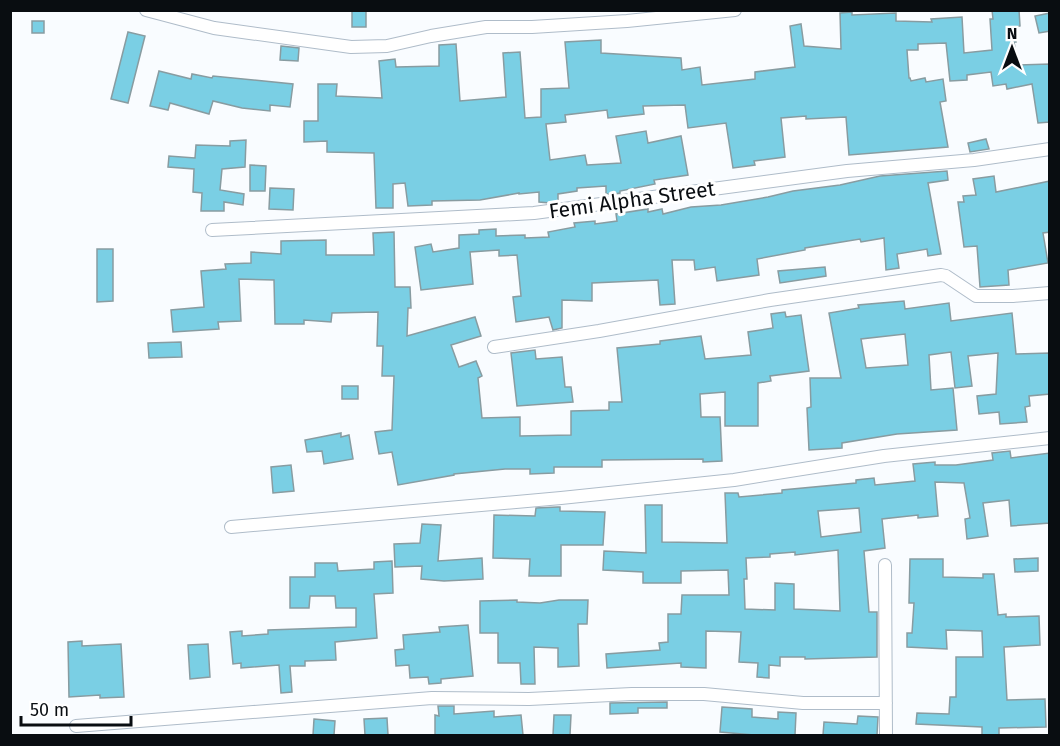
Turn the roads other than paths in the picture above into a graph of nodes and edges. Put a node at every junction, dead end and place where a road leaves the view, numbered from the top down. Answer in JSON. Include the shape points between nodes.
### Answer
{"nodes":[{"id":1,"x":146,"y":10,"type":"edge"},
{"id":2,"x":735,"y":10,"type":"edge"},
{"id":3,"x":1050,"y":149,"type":"edge"},
{"id":4,"x":212,"y":230,"type":"dead end"},
{"id":5,"x":1050,"y":293,"type":"edge"},
{"id":6,"x":494,"y":347,"type":"dead end"},
{"id":7,"x":1050,"y":438,"type":"edge"},
{"id":8,"x":231,"y":527,"type":"dead end"},
{"id":9,"x":885,"y":565,"type":"dead end"},
{"id":10,"x":886,"y":703,"type":"junction"},
{"id":11,"x":76,"y":726,"type":"dead end"},
{"id":12,"x":886,"y":735,"type":"edge"}],
"edges":[{"from":1,"to":2,"type":"street","via":[[214,28],[351,47],[387,46],[486,27],[591,23]]},
{"from":3,"to":4,"type":"street","name":"Femi Alpha Street","via":[[847,171],[534,213]]},
{"from":5,"to":6,"type":"street","via":[[976,296],[941,275]]},
{"from":7,"to":8,"type":"street","via":[[884,456],[734,480]]},
{"from":9,"to":10,"type":"street"},
{"from":10,"to":11,"type":"street","via":[[803,704],[704,694],[432,698]]},
{"from":10,"to":12,"type":"street"}]}
